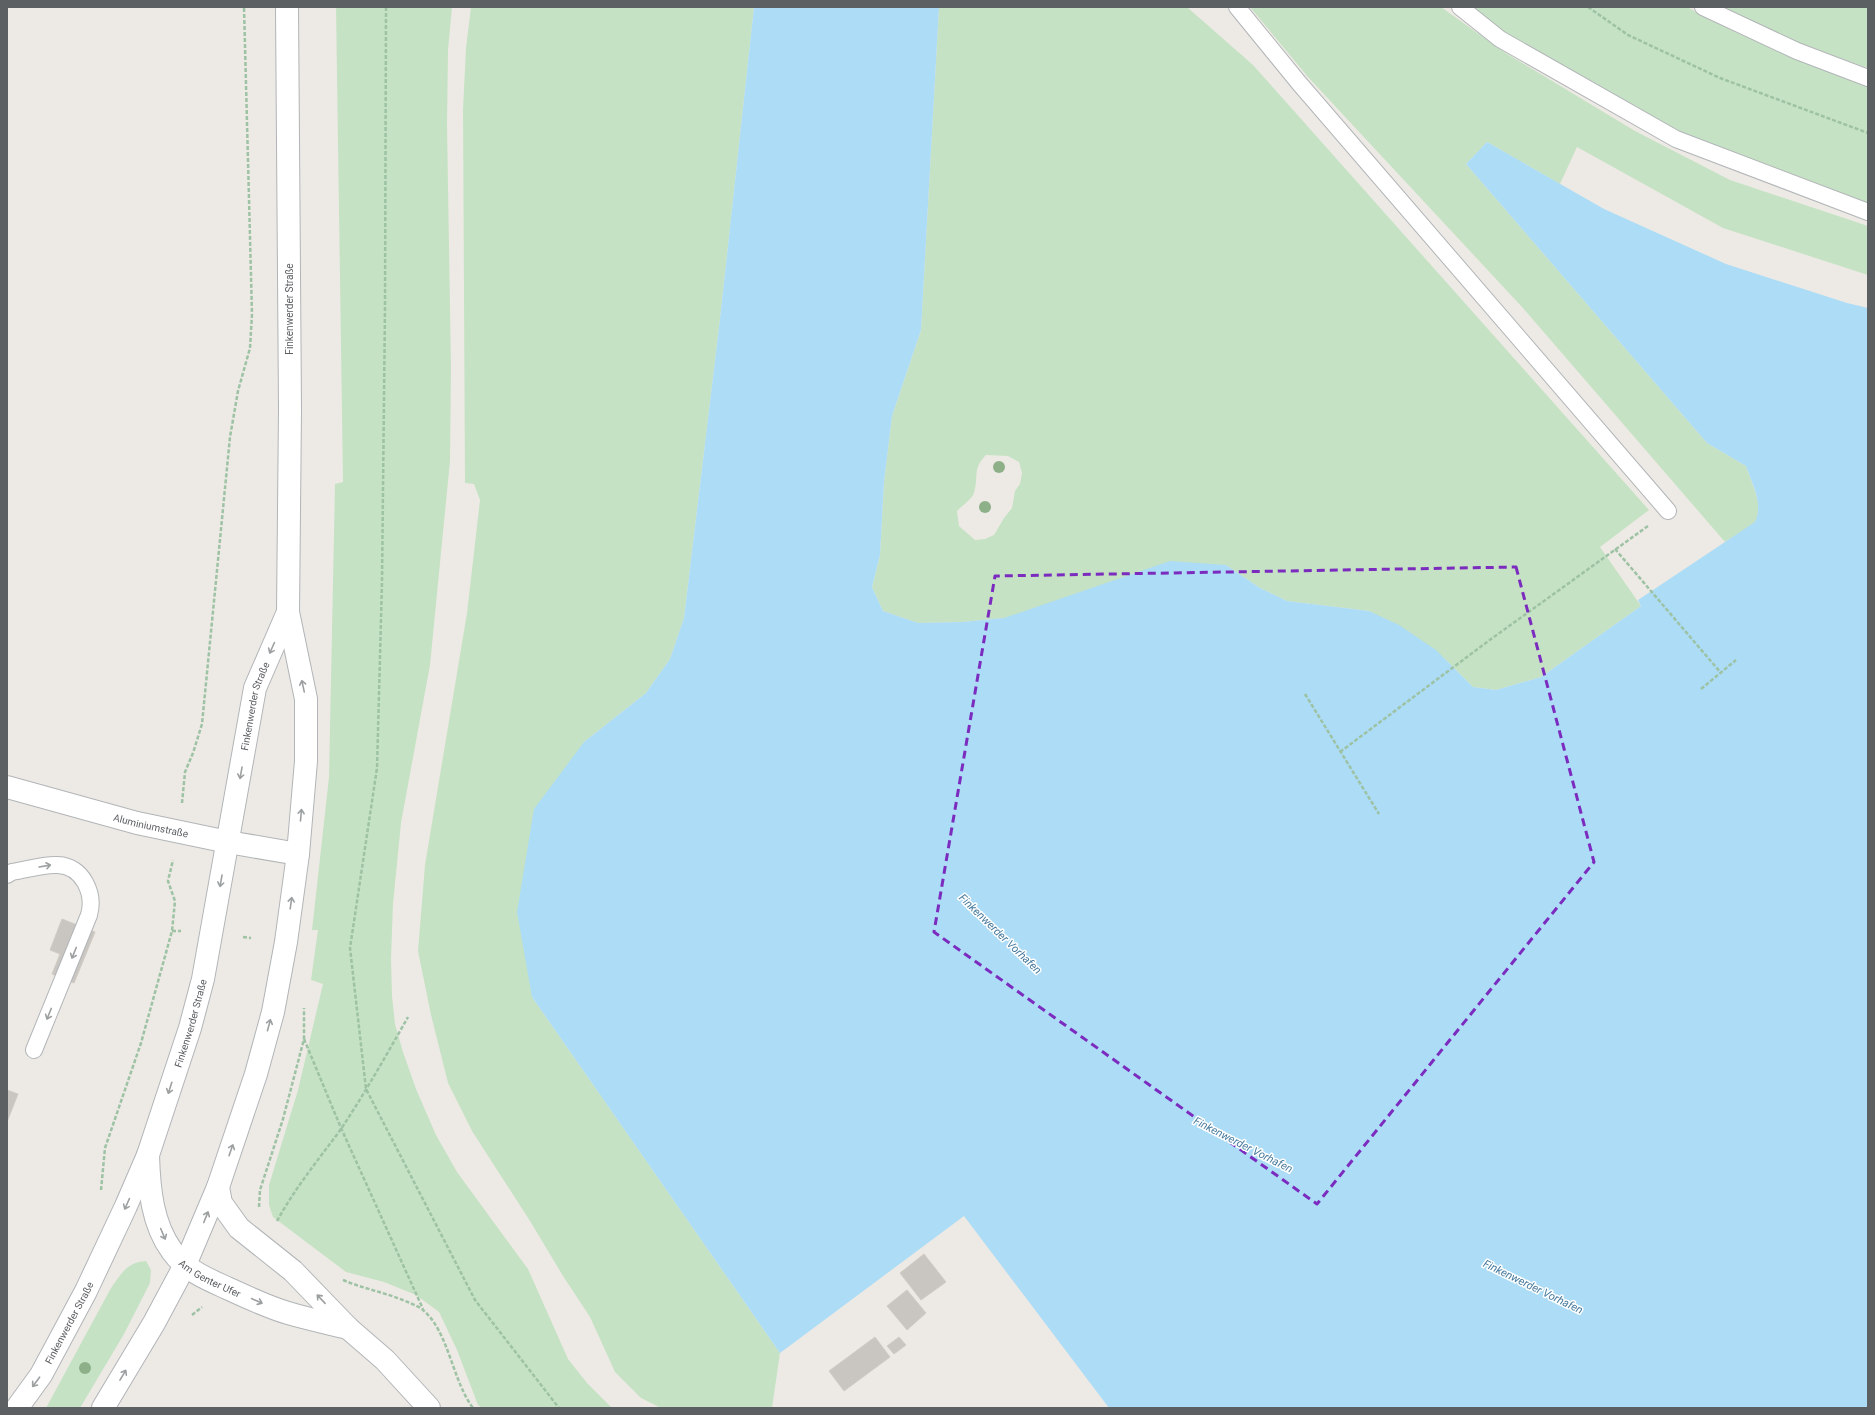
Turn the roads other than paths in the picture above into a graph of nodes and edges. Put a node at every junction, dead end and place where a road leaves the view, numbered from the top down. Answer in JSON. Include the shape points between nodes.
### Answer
{"nodes":[{"id":1,"x":287,"y":7,"type":"edge"},
{"id":2,"x":1237,"y":7,"type":"edge"},
{"id":3,"x":1460,"y":7,"type":"edge"},
{"id":4,"x":1703,"y":7,"type":"edge"},
{"id":5,"x":1868,"y":78,"type":"edge"},
{"id":6,"x":1868,"y":212,"type":"edge"},
{"id":7,"x":1668,"y":511,"type":"road end"},
{"id":8,"x":288,"y":612,"type":"junction"},
{"id":9,"x":7,"y":787,"type":"edge"},
{"id":10,"x":228,"y":842,"type":"junction"},
{"id":11,"x":298,"y":854,"type":"junction"},
{"id":12,"x":7,"y":875,"type":"edge"},
{"id":13,"x":34,"y":1050,"type":"dead end"},
{"id":14,"x":148,"y":1155,"type":"junction"},
{"id":15,"x":218,"y":1186,"type":"junction"},
{"id":16,"x":185,"y":1265,"type":"junction"},
{"id":17,"x":348,"y":1328,"type":"junction"},
{"id":18,"x":17,"y":1408,"type":"edge"},
{"id":19,"x":103,"y":1408,"type":"edge"},
{"id":20,"x":429,"y":1408,"type":"edge"}],
"edges":[{"from":1,"to":8,"type":"main road","name":"Finkenwerder Straße","via":[[290,409]]},
{"from":2,"to":7,"type":"lane","via":[[1304,89]]},
{"from":3,"to":6,"type":"lane","via":[[1500,39],[1676,139]]},
{"from":4,"to":5,"type":"lane","via":[[1797,51]]},
{"from":8,"to":10,"type":"main road","name":"Finkenwerder Straße","one_way":true,"via":[[255,688]]},
{"from":11,"to":8,"type":"main road","name":"Finkenwerder Straße","one_way":true,"via":[[306,761],[306,699]]},
{"from":9,"to":10,"type":"main road","name":"Aluminiumstraße","via":[[98,813]]},
{"from":10,"to":11,"type":"main road","name":"Aluminiumstraße"},
{"from":10,"to":14,"type":"main road","name":"Finkenwerder Straße","one_way":true,"via":[[203,979],[190,1028]]},
{"from":15,"to":11,"type":"main road","name":"Finkenwerder Straße","one_way":true,"via":[[256,1074],[273,1012]]},
{"from":12,"to":13,"type":"lane","one_way":true,"via":[[58,864],[77,872],[84,880],[91,898],[89,916]]},
{"from":14,"to":16,"type":"main road","name":"Am Genter Ufer","one_way":true,"via":[[153,1209],[166,1242]]},
{"from":14,"to":18,"type":"main road","name":"Finkenwerder Straße","one_way":true,"via":[[86,1291],[41,1375]]},
{"from":16,"to":15,"type":"main road","name":"Finkenwerder Straße","one_way":true},
{"from":17,"to":15,"type":"main road","name":"Am Genter Ufer","one_way":true,"via":[[293,1271],[239,1228],[221,1203]]},
{"from":16,"to":17,"type":"main road","name":"Am Genter Ufer","one_way":true,"via":[[210,1280],[287,1313]]},
{"from":19,"to":16,"type":"main road","name":"Finkenwerder Straße","one_way":true},
{"from":17,"to":20,"type":"main road","name":"Am Genter Ufer","via":[[385,1360]]}]}
